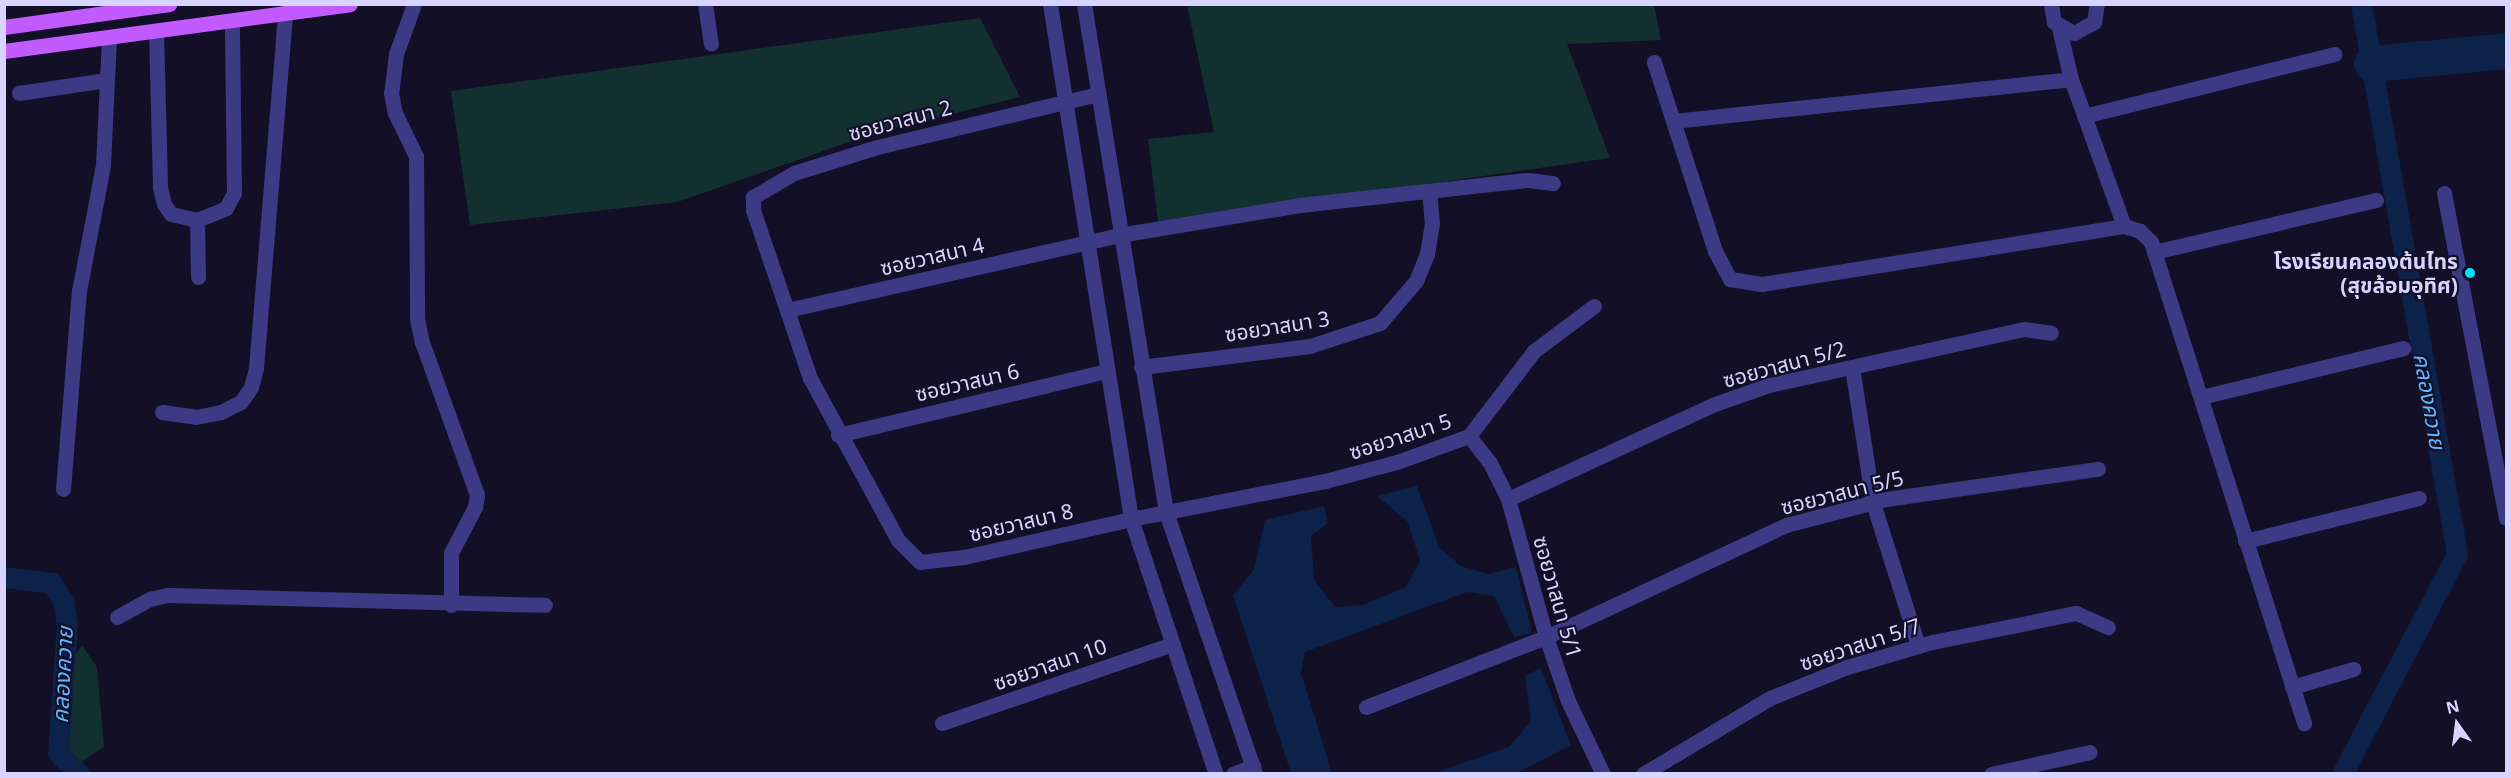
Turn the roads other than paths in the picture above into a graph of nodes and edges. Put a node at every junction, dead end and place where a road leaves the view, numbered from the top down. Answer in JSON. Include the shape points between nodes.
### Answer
{"nodes":[{"id":1,"x":169,"y":4,"type":"edge"},
{"id":2,"x":350,"y":4,"type":"edge"},
{"id":3,"x":414,"y":4,"type":"edge"},
{"id":4,"x":705,"y":4,"type":"edge"},
{"id":5,"x":1050,"y":4,"type":"edge"},
{"id":6,"x":1084,"y":4,"type":"edge"},
{"id":7,"x":2051,"y":4,"type":"edge"},
{"id":8,"x":2101,"y":5,"type":"edge"},
{"id":9,"x":285,"y":13,"type":"junction"},
{"id":10,"x":232,"y":21,"type":"junction"},
{"id":11,"x":4,"y":27,"type":"edge"},
{"id":12,"x":2059,"y":28,"type":"junction"},
{"id":13,"x":156,"y":31,"type":"junction"},
{"id":14,"x":109,"y":37,"type":"junction"},
{"id":15,"x":711,"y":44,"type":"dead end"},
{"id":16,"x":4,"y":51,"type":"edge"},
{"id":17,"x":2334,"y":54,"type":"dead end"},
{"id":18,"x":1654,"y":62,"type":"dead end"},
{"id":19,"x":2071,"y":79,"type":"junction"},
{"id":20,"x":106,"y":80,"type":"junction"},
{"id":21,"x":19,"y":93,"type":"dead end"},
{"id":22,"x":1098,"y":94,"type":"junction"},
{"id":23,"x":1064,"y":101,"type":"junction"},
{"id":24,"x":2084,"y":116,"type":"junction"},
{"id":25,"x":1673,"y":121,"type":"junction"},
{"id":26,"x":1553,"y":183,"type":"dead end"},
{"id":27,"x":1429,"y":192,"type":"junction"},
{"id":28,"x":2444,"y":193,"type":"dead end"},
{"id":29,"x":2376,"y":200,"type":"dead end"},
{"id":30,"x":197,"y":220,"type":"junction"},
{"id":31,"x":2124,"y":226,"type":"junction"},
{"id":32,"x":1119,"y":235,"type":"junction"},
{"id":33,"x":1087,"y":242,"type":"junction"},
{"id":34,"x":2154,"y":252,"type":"junction"},
{"id":35,"x":198,"y":277,"type":"dead end"},
{"id":36,"x":1594,"y":306,"type":"dead end"},
{"id":37,"x":787,"y":310,"type":"junction"},
{"id":38,"x":2051,"y":333,"type":"dead end"},
{"id":39,"x":2403,"y":348,"type":"dead end"},
{"id":40,"x":1142,"y":367,"type":"junction"},
{"id":41,"x":1852,"y":367,"type":"junction"},
{"id":42,"x":1107,"y":371,"type":"junction"},
{"id":43,"x":2201,"y":397,"type":"junction"},
{"id":44,"x":162,"y":412,"type":"dead end"},
{"id":45,"x":837,"y":435,"type":"junction"},
{"id":46,"x":1469,"y":436,"type":"junction"},
{"id":47,"x":2098,"y":469,"type":"dead end"},
{"id":48,"x":2503,"y":469,"type":"edge"},
{"id":49,"x":63,"y":489,"type":"dead end"},
{"id":50,"x":2419,"y":498,"type":"dead end"},
{"id":51,"x":1508,"y":499,"type":"junction"},
{"id":52,"x":1873,"y":502,"type":"junction"},
{"id":53,"x":1166,"y":512,"type":"junction"},
{"id":54,"x":2506,"y":518,"type":"edge"},
{"id":55,"x":1131,"y":519,"type":"junction"},
{"id":56,"x":2245,"y":541,"type":"junction"},
{"id":57,"x":451,"y":605,"type":"junction"},
{"id":58,"x":545,"y":605,"type":"dead end"},
{"id":59,"x":117,"y":617,"type":"dead end"},
{"id":60,"x":2108,"y":627,"type":"dead end"},
{"id":61,"x":1546,"y":637,"type":"junction"},
{"id":62,"x":1173,"y":644,"type":"junction"},
{"id":63,"x":1918,"y":646,"type":"junction"},
{"id":64,"x":2353,"y":669,"type":"dead end"},
{"id":65,"x":2292,"y":687,"type":"junction"},
{"id":66,"x":1366,"y":707,"type":"dead end"},
{"id":67,"x":942,"y":723,"type":"dead end"},
{"id":68,"x":2304,"y":723,"type":"dead end"},
{"id":69,"x":2090,"y":752,"type":"dead end"},
{"id":70,"x":1254,"y":770,"type":"edge"},
{"id":71,"x":1216,"y":774,"type":"edge"},
{"id":72,"x":1233,"y":774,"type":"edge"},
{"id":73,"x":1603,"y":774,"type":"edge"},
{"id":74,"x":1642,"y":774,"type":"edge"},
{"id":75,"x":1991,"y":774,"type":"edge"}],
"edges":[{"from":1,"to":11,"type":"main road"},
{"from":2,"to":9,"type":"main road"},
{"from":3,"to":57,"type":"street","via":[[396,54],[391,93],[395,113],[416,156],[417,319],[477,495],[475,507],[451,554]]},
{"from":4,"to":15,"type":"street"},
{"from":5,"to":23,"type":"street"},
{"from":6,"to":22,"type":"street"},
{"from":7,"to":12,"type":"street","via":[[2051,15]]},
{"from":8,"to":12,"type":"street","via":[[2094,22],[2082,32]]},
{"from":9,"to":10,"type":"main road"},
{"from":9,"to":44,"type":"street","via":[[256,368],[251,387],[241,402],[221,412],[196,417]]},
{"from":10,"to":13,"type":"main road"},
{"from":10,"to":30,"type":"street","via":[[234,193],[226,208]]},
{"from":12,"to":19,"type":"street"},
{"from":13,"to":14,"type":"main road"},
{"from":13,"to":30,"type":"street","via":[[160,187],[171,214]]},
{"from":14,"to":16,"type":"main road"},
{"from":14,"to":20,"type":"street"},
{"from":17,"to":24,"type":"street"},
{"from":18,"to":25,"type":"street"},
{"from":19,"to":24,"type":"street"},
{"from":19,"to":25,"type":"street"},
{"from":20,"to":21,"type":"street"},
{"from":20,"to":49,"type":"street","via":[[103,165],[79,291]]},
{"from":22,"to":23,"type":"street","name":"ซอยวาสนา 2"},
{"from":22,"to":32,"type":"street"},
{"from":23,"to":33,"type":"street"},
{"from":23,"to":37,"type":"street","name":"ซอยวาสนา 2","via":[[877,147],[794,173],[753,197],[753,210]]},
{"from":24,"to":31,"type":"street"},
{"from":25,"to":31,"type":"street","via":[[1715,251],[1730,279],[1762,284]]},
{"from":26,"to":27,"type":"street","name":"ซอยวาสนา 4","via":[[1528,180]]},
{"from":27,"to":32,"type":"street","name":"ซอยวาสนา 4","via":[[1300,205]]},
{"from":27,"to":40,"type":"street","name":"ซอยวาสนา 3","via":[[1432,224],[1427,254],[1416,281],[1380,322],[1310,346]]},
{"from":28,"to":48,"type":"street"},
{"from":29,"to":34,"type":"street"},
{"from":30,"to":35,"type":"street"},
{"from":31,"to":34,"type":"street","via":[[2145,234]]},
{"from":32,"to":33,"type":"street","name":"ซอยวาสนา 4"},
{"from":32,"to":40,"type":"street"},
{"from":33,"to":37,"type":"street","name":"ซอยวาสนา 4"},
{"from":33,"to":42,"type":"street"},
{"from":34,"to":43,"type":"street"},
{"from":36,"to":46,"type":"street","name":"ซอยวาสนา 5","via":[[1534,351]]},
{"from":37,"to":45,"type":"street","via":[[810,378]]},
{"from":38,"to":41,"type":"street","name":"ซอยวาสนา 5/2","via":[[2024,329]]},
{"from":39,"to":43,"type":"street"},
{"from":40,"to":53,"type":"street"},
{"from":41,"to":51,"type":"street","name":"ซอยวาสนา 5/2","via":[[1769,385],[1712,405]]},
{"from":41,"to":52,"type":"street"},
{"from":42,"to":45,"type":"street","name":"ซอยวาสนา 6"},
{"from":42,"to":55,"type":"street"},
{"from":43,"to":56,"type":"street"},
{"from":45,"to":55,"type":"street","name":"ซอยวาสนา 8","via":[[898,540],[920,562],[964,557]]},
{"from":46,"to":51,"type":"street","name":"ซอยวาสนา 5/1","via":[[1490,463]]},
{"from":46,"to":53,"type":"street","name":"ซอยวาสนา 5","via":[[1397,462],[1325,481]]},
{"from":47,"to":52,"type":"street","name":"ซอยวาสนา 5/5"},
{"from":48,"to":54,"type":"street"},
{"from":50,"to":56,"type":"street"},
{"from":51,"to":61,"type":"street","name":"ซอยวาสนา 5/1"},
{"from":52,"to":61,"type":"street","name":"ซอยวาสนา 5/5","via":[[1786,525]]},
{"from":52,"to":63,"type":"street"},
{"from":53,"to":55,"type":"street","name":"ซอยวาสนา 5"},
{"from":53,"to":70,"type":"street"},
{"from":55,"to":62,"type":"street"},
{"from":56,"to":65,"type":"street"},
{"from":57,"to":58,"type":"street"},
{"from":57,"to":59,"type":"street","via":[[168,595],[150,598]]},
{"from":60,"to":63,"type":"street","name":"ซอยวาสนา 5/7","via":[[2076,613]]},
{"from":61,"to":66,"type":"street","name":"ซอยวาสนา 5/5"},
{"from":61,"to":73,"type":"street","name":"ซอยวาสนา 5/1","via":[[1568,701]]},
{"from":62,"to":67,"type":"street","name":"ซอยวาสนา 10"},
{"from":62,"to":71,"type":"street"},
{"from":63,"to":74,"type":"street","name":"ซอยวาสนา 5/7","via":[[1808,680],[1770,698]]},
{"from":64,"to":65,"type":"street"},
{"from":65,"to":68,"type":"street"},
{"from":69,"to":75,"type":"street"},
{"from":70,"to":72,"type":"street"}]}
